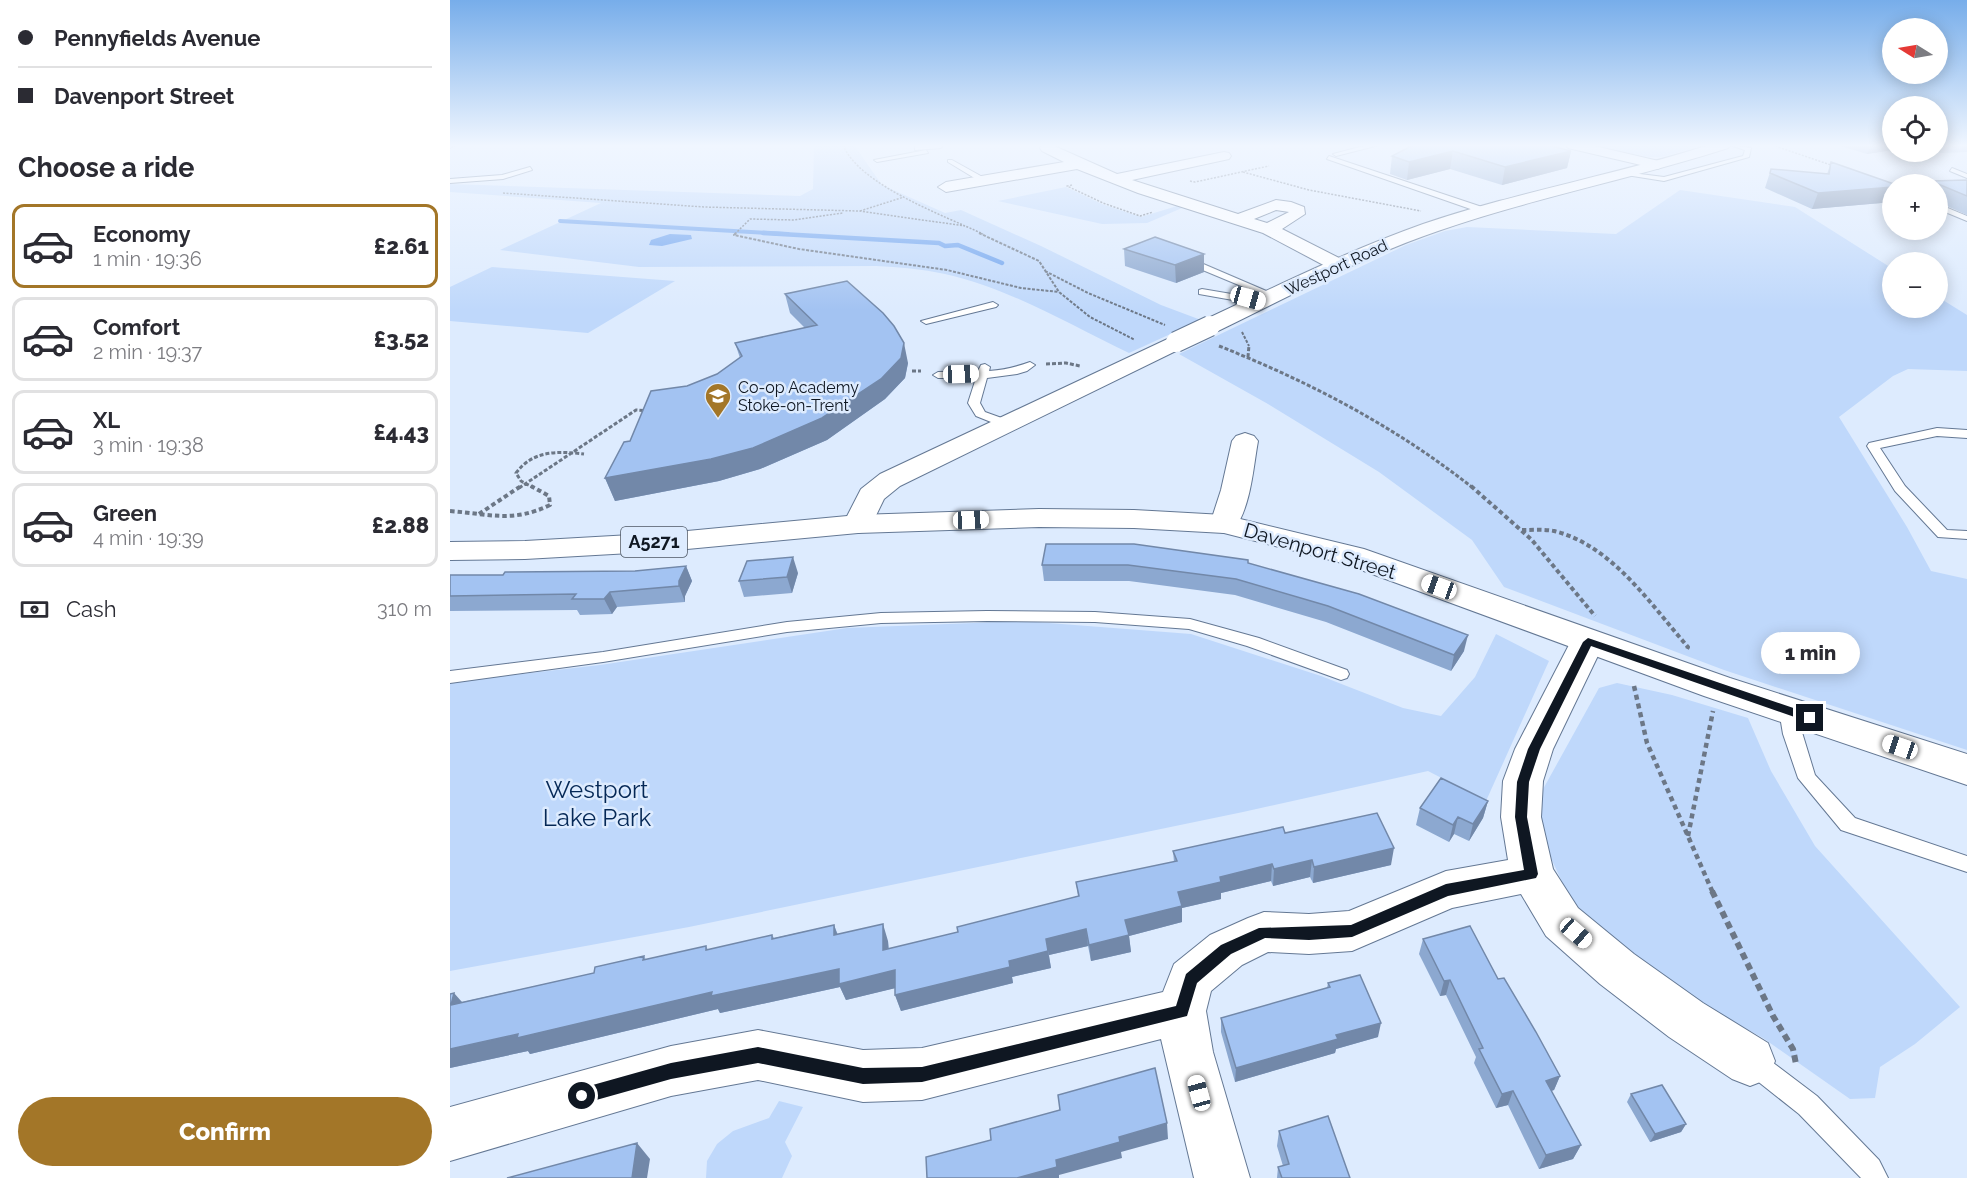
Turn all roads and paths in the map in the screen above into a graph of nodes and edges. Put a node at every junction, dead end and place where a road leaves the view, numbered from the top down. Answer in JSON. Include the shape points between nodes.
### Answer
{"nodes":[{"id":1,"x":595,"y":200,"type":"edge"},
{"id":2,"x":894,"y":200,"type":"edge"},
{"id":3,"x":910,"y":200,"type":"edge"},
{"id":4,"x":1177,"y":200,"type":"edge"},
{"id":5,"x":1360,"y":200,"type":"edge"},
{"id":6,"x":1455,"y":200,"type":"edge"},
{"id":7,"x":1526,"y":200,"type":"edge"},
{"id":8,"x":1948,"y":210,"type":"edge"},
{"id":9,"x":859,"y":211,"type":"junction"},
{"id":10,"x":1485,"y":211,"type":"junction"},
{"id":11,"x":1241,"y":219,"type":"junction"},
{"id":12,"x":1457,"y":219,"type":"junction"},
{"id":13,"x":1967,"y":219,"type":"edge"},
{"id":14,"x":965,"y":226,"type":"junction"},
{"id":15,"x":1269,"y":229,"type":"junction"},
{"id":16,"x":1174,"y":256,"type":"edge"},
{"id":17,"x":1338,"y":265,"type":"junction"},
{"id":18,"x":1045,"y":271,"type":"junction"},
{"id":19,"x":1059,"y":292,"type":"junction"},
{"id":20,"x":1202,"y":292,"type":"dead end"},
{"id":21,"x":1267,"y":299,"type":"junction"},
{"id":22,"x":993,"y":305,"type":"dead end"},
{"id":23,"x":926,"y":321,"type":"dead end"},
{"id":24,"x":1214,"y":335,"type":"junction"},
{"id":25,"x":1166,"y":339,"type":"junction"},
{"id":26,"x":1030,"y":365,"type":"joint"},
{"id":27,"x":984,"y":370,"type":"junction"},
{"id":28,"x":938,"y":375,"type":"dead end"},
{"id":29,"x":1106,"y":376,"type":"junction"},
{"id":30,"x":654,"y":411,"type":"edge"},
{"id":31,"x":1006,"y":424,"type":"junction"},
{"id":32,"x":1967,"y":434,"type":"edge"},
{"id":33,"x":1243,"y":440,"type":"dead end"},
{"id":34,"x":572,"y":453,"type":"junction"},
{"id":35,"x":584,"y":454,"type":"dead end"},
{"id":36,"x":525,"y":484,"type":"junction"},
{"id":37,"x":450,"y":511,"type":"edge"},
{"id":38,"x":479,"y":514,"type":"junction"},
{"id":39,"x":858,"y":524,"type":"junction"},
{"id":40,"x":1224,"y":524,"type":"junction"},
{"id":41,"x":1522,"y":530,"type":"junction"},
{"id":42,"x":1967,"y":535,"type":"edge"},
{"id":43,"x":450,"y":551,"type":"edge"},
{"id":44,"x":1595,"y":633,"type":"junction"},
{"id":45,"x":1679,"y":673,"type":"junction"},
{"id":46,"x":1341,"y":674,"type":"dead end"},
{"id":47,"x":450,"y":677,"type":"edge"},
{"id":48,"x":1634,"y":686,"type":"dead end"},
{"id":49,"x":1717,"y":687,"type":"junction"},
{"id":50,"x":1788,"y":710,"type":"junction"},
{"id":51,"x":1967,"y":770,"type":"edge"},
{"id":52,"x":1688,"y":836,"type":"junction"},
{"id":53,"x":1967,"y":864,"type":"edge"},
{"id":54,"x":1532,"y":874,"type":"junction"},
{"id":55,"x":1182,"y":1011,"type":"junction"},
{"id":56,"x":1750,"y":1061,"type":"joint"},
{"id":57,"x":1808,"y":1105,"type":"junction"},
{"id":58,"x":450,"y":1134,"type":"edge"},
{"id":59,"x":1222,"y":1178,"type":"edge"},
{"id":60,"x":1875,"y":1178,"type":"edge"}],
"edges":[{"from":1,"to":9,"type":"path"},
{"from":2,"to":9,"type":"path"},
{"from":3,"to":14,"type":"path"},
{"from":4,"to":11,"type":"street"},
{"from":5,"to":12,"type":"path"},
{"from":6,"to":10,"type":"lane"},
{"from":7,"to":10,"type":"street","name":"Westport Road"},
{"from":8,"to":13,"type":"lane"},
{"from":9,"to":14,"type":"path"},
{"from":9,"to":19,"type":"path","via":[[794,220],[750,219],[734,235]]},
{"from":10,"to":12,"type":"street","name":"Westport Road"},
{"from":11,"to":15,"type":"street"},
{"from":11,"to":15,"type":"street","via":[[1275,204],[1298,210]]},
{"from":12,"to":17,"type":"street","name":"Westport Road","via":[[1386,243]]},
{"from":14,"to":18,"type":"path","via":[[1039,261]]},
{"from":15,"to":17,"type":"street"},
{"from":16,"to":21,"type":"lane","via":[[1206,267]]},
{"from":17,"to":21,"type":"street","name":"Westport Road"},
{"from":18,"to":19,"type":"path"},
{"from":18,"to":25,"type":"path"},
{"from":19,"to":25,"type":"path","via":[[1090,317]]},
{"from":20,"to":21,"type":"lane"},
{"from":21,"to":24,"type":"street","name":"Westport Road"},
{"from":22,"to":23,"type":"lane"},
{"from":24,"to":25,"type":"street","name":"Westport Road","bridge":true},
{"from":24,"to":41,"type":"path","via":[[1401,436]]},
{"from":25,"to":29,"type":"street","name":"Westport Road"},
{"from":26,"to":27,"type":"lane","via":[[1018,371]]},
{"from":26,"to":29,"type":"path","via":[[1066,363]]},
{"from":27,"to":28,"type":"lane"},
{"from":27,"to":31,"type":"lane","via":[[974,403],[980,414]]},
{"from":29,"to":31,"type":"street","name":"Westport Road"},
{"from":30,"to":34,"type":"path","via":[[636,411]]},
{"from":31,"to":39,"type":"street","name":"Westport Road","via":[[890,480],[871,495]]},
{"from":32,"to":42,"type":"lane","via":[[1937,432],[1873,446],[1900,489],[1943,534]]},
{"from":33,"to":40,"type":"street"},
{"from":34,"to":35,"type":"path"},
{"from":34,"to":36,"type":"path"},
{"from":34,"to":36,"type":"path","via":[[540,454],[522,463],[516,473]]},
{"from":36,"to":38,"type":"path"},
{"from":36,"to":38,"type":"path","via":[[549,496],[550,505],[532,516],[503,518]]},
{"from":37,"to":38,"type":"path"},
{"from":39,"to":40,"type":"street","name":"Davenport Street","number":"A5271","via":[[1039,518]]},
{"from":39,"to":43,"type":"street","number":"A5271","via":[[666,542]]},
{"from":40,"to":44,"type":"street","name":"Davenport Street","number":"A5271","via":[[1353,556]]},
{"from":41,"to":44,"type":"path"},
{"from":41,"to":45,"type":"path","via":[[1554,531],[1582,541],[1611,563],[1688,647]]},
{"from":44,"to":45,"type":"street","name":"Davenport Street","number":"A5271"},
{"from":44,"to":54,"type":"street","via":[[1534,749],[1523,782],[1521,817]]},
{"from":45,"to":49,"type":"street","name":"Davenport Street","number":"A5271"},
{"from":46,"to":47,"type":"lane","via":[[1190,624],[1095,617],[987,616],[880,618],[788,627]]},
{"from":48,"to":52,"type":"path","via":[[1647,743]]},
{"from":49,"to":50,"type":"street","name":"Davenport Street","number":"A5271"},
{"from":49,"to":52,"type":"path"},
{"from":50,"to":51,"type":"street","name":"Davenport Street","number":"A5271"},
{"from":50,"to":53,"type":"lane","via":[[1807,777],[1848,824]]},
{"from":52,"to":57,"type":"path","via":[[1773,1016],[1793,1048]]},
{"from":54,"to":55,"type":"street","via":[[1446,890],[1352,931],[1264,932],[1226,950],[1191,979]]},
{"from":54,"to":56,"type":"street","via":[[1563,921],[1617,969]]},
{"from":55,"to":58,"type":"street","via":[[922,1074],[863,1076],[758,1055],[671,1071]]},
{"from":55,"to":59,"type":"street","via":[[1188,1052]]},
{"from":56,"to":57,"type":"lane"},
{"from":57,"to":60,"type":"lane"}]}
